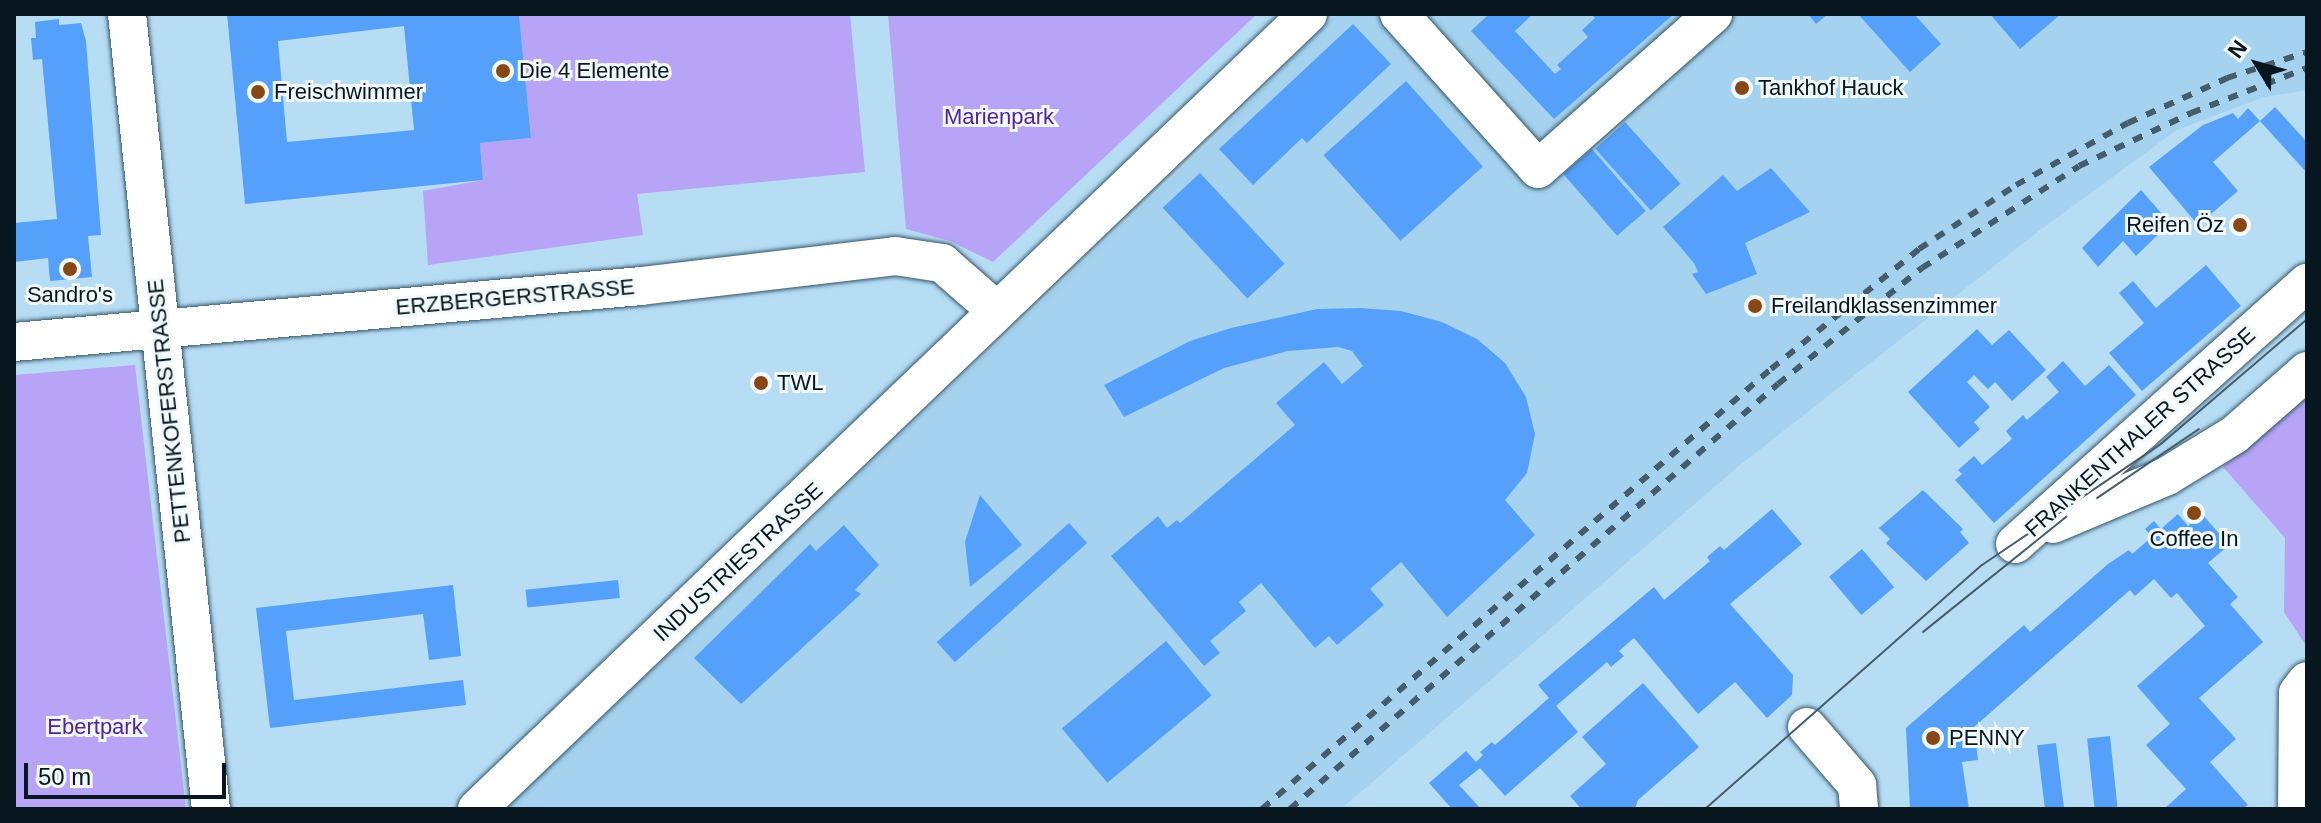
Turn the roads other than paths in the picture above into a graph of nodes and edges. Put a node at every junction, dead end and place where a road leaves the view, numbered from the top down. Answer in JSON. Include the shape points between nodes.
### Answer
{"nodes":[{"id":1,"x":127,"y":14,"type":"edge"},
{"id":2,"x":1308,"y":14,"type":"edge"},
{"id":3,"x":1399,"y":14,"type":"edge"},
{"id":4,"x":1713,"y":14,"type":"edge"},
{"id":5,"x":2307,"y":283,"type":"edge"},
{"id":6,"x":997,"y":311,"type":"junction"},
{"id":7,"x":161,"y":330,"type":"junction"},
{"id":8,"x":14,"y":342,"type":"edge"},
{"id":9,"x":2307,"y":371,"type":"edge"},
{"id":10,"x":2307,"y":681,"type":"edge"},
{"id":11,"x":1807,"y":727,"type":"dead end"},
{"id":12,"x":211,"y":809,"type":"edge"},
{"id":13,"x":477,"y":809,"type":"edge"},
{"id":14,"x":1859,"y":809,"type":"edge"},
{"id":15,"x":2297,"y":809,"type":"edge"}],
"edges":[{"from":1,"to":7,"type":"street","name":"PETTENKOFERSTRASSE"},
{"from":2,"to":6,"type":"street","name":"INDUSTRIESTRASSE"},
{"from":3,"to":4,"type":"street","via":[[1538,169]]},
{"from":5,"to":9,"type":"street","name":"FRANKENTHALER STRASSE","via":[[2015,544],[2180,468],[2234,435]]},
{"from":6,"to":7,"type":"street","name":"ERZBERGERSTRASSE","via":[[942,263],[895,256],[641,286]]},
{"from":6,"to":13,"type":"street","name":"INDUSTRIESTRASSE"},
{"from":7,"to":8,"type":"street","name":"ERZBERGERSTRASSE"},
{"from":7,"to":12,"type":"street","name":"PETTENKOFERSTRASSE"},
{"from":10,"to":15,"type":"street","via":[[2298,693]]},
{"from":11,"to":14,"type":"street","via":[[1857,785]]}]}
